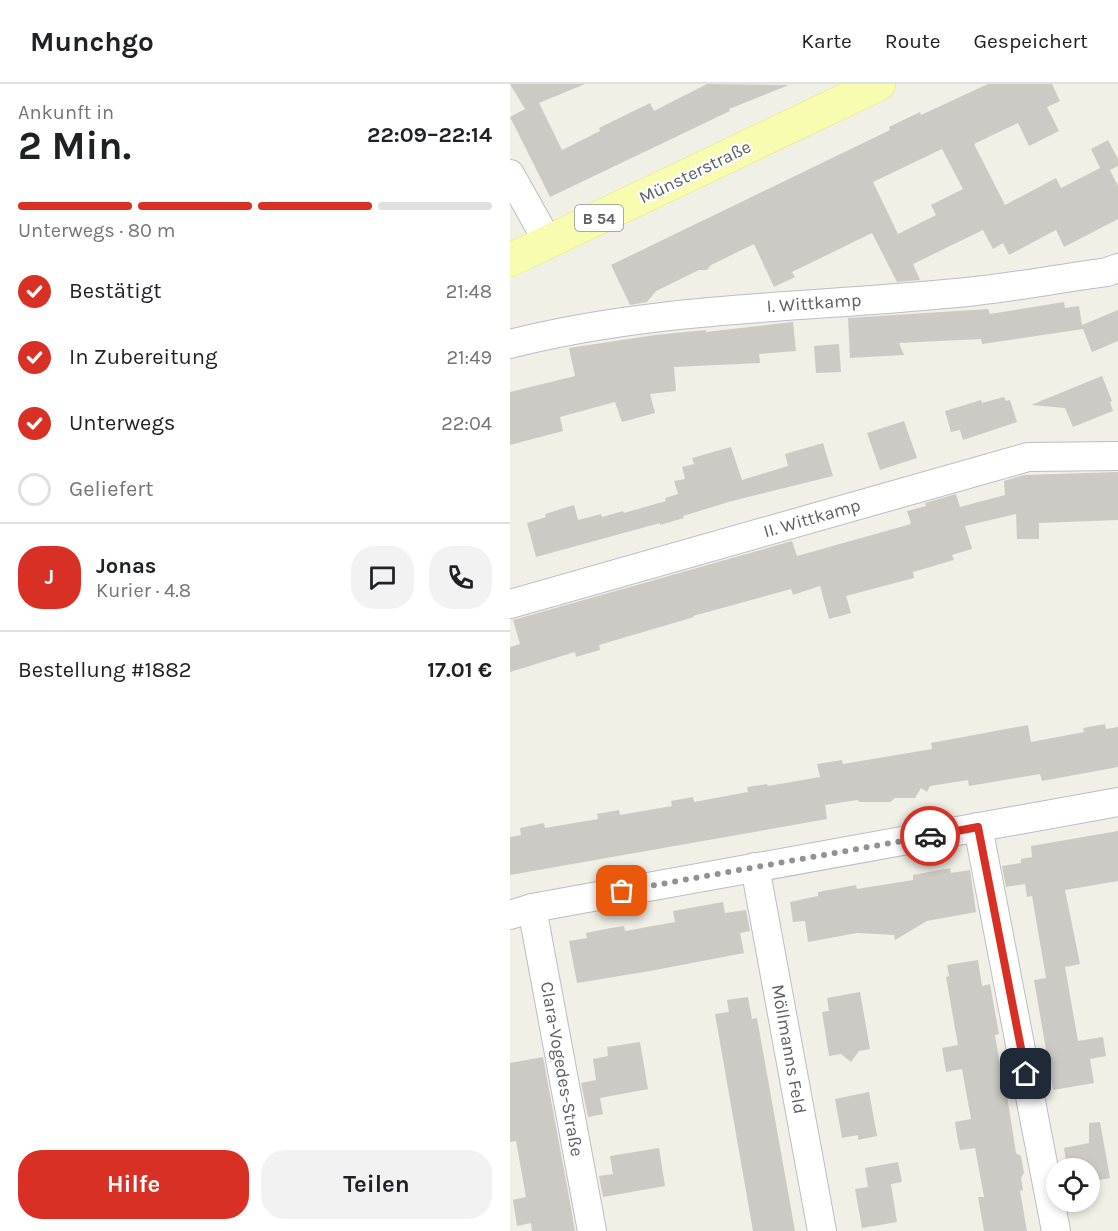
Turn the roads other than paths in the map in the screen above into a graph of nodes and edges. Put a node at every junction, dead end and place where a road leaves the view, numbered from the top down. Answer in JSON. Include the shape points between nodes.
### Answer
{"nodes":[{"id":1,"x":879,"y":84,"type":"edge"},
{"id":2,"x":510,"y":174,"type":"edge"},
{"id":3,"x":548,"y":242,"type":"junction"},
{"id":4,"x":510,"y":260,"type":"edge"},
{"id":5,"x":1118,"y":268,"type":"edge"},
{"id":6,"x":510,"y":344,"type":"edge"},
{"id":7,"x":1118,"y":456,"type":"edge"},
{"id":8,"x":510,"y":604,"type":"edge"},
{"id":9,"x":1118,"y":802,"type":"edge"},
{"id":10,"x":978,"y":827,"type":"junction"},
{"id":11,"x":755,"y":867,"type":"junction"},
{"id":12,"x":521,"y":911,"type":"edge"},
{"id":13,"x":592,"y":1231,"type":"edge"},
{"id":14,"x":822,"y":1231,"type":"edge"},
{"id":15,"x":1056,"y":1231,"type":"edge"}],
"edges":[{"from":1,"to":3,"type":"main road","name":"Münsterstraße","number":"B 54"},
{"from":2,"to":3,"type":"street"},
{"from":3,"to":4,"type":"main road","name":"Münsterstraße","number":"B 54"},
{"from":5,"to":6,"type":"street","name":"I. Wittkamp","via":[[976,291],[691,312],[562,331]]},
{"from":7,"to":8,"type":"street","name":"II. Wittkamp","via":[[1028,457]]},
{"from":9,"to":10,"type":"street"},
{"from":10,"to":11,"type":"street"},
{"from":10,"to":15,"type":"street"},
{"from":11,"to":12,"type":"street"},
{"from":11,"to":14,"type":"street","name":"Möllmanns Feld"},
{"from":12,"to":13,"type":"street","name":"Clara-Vogedes-Straße"}]}
